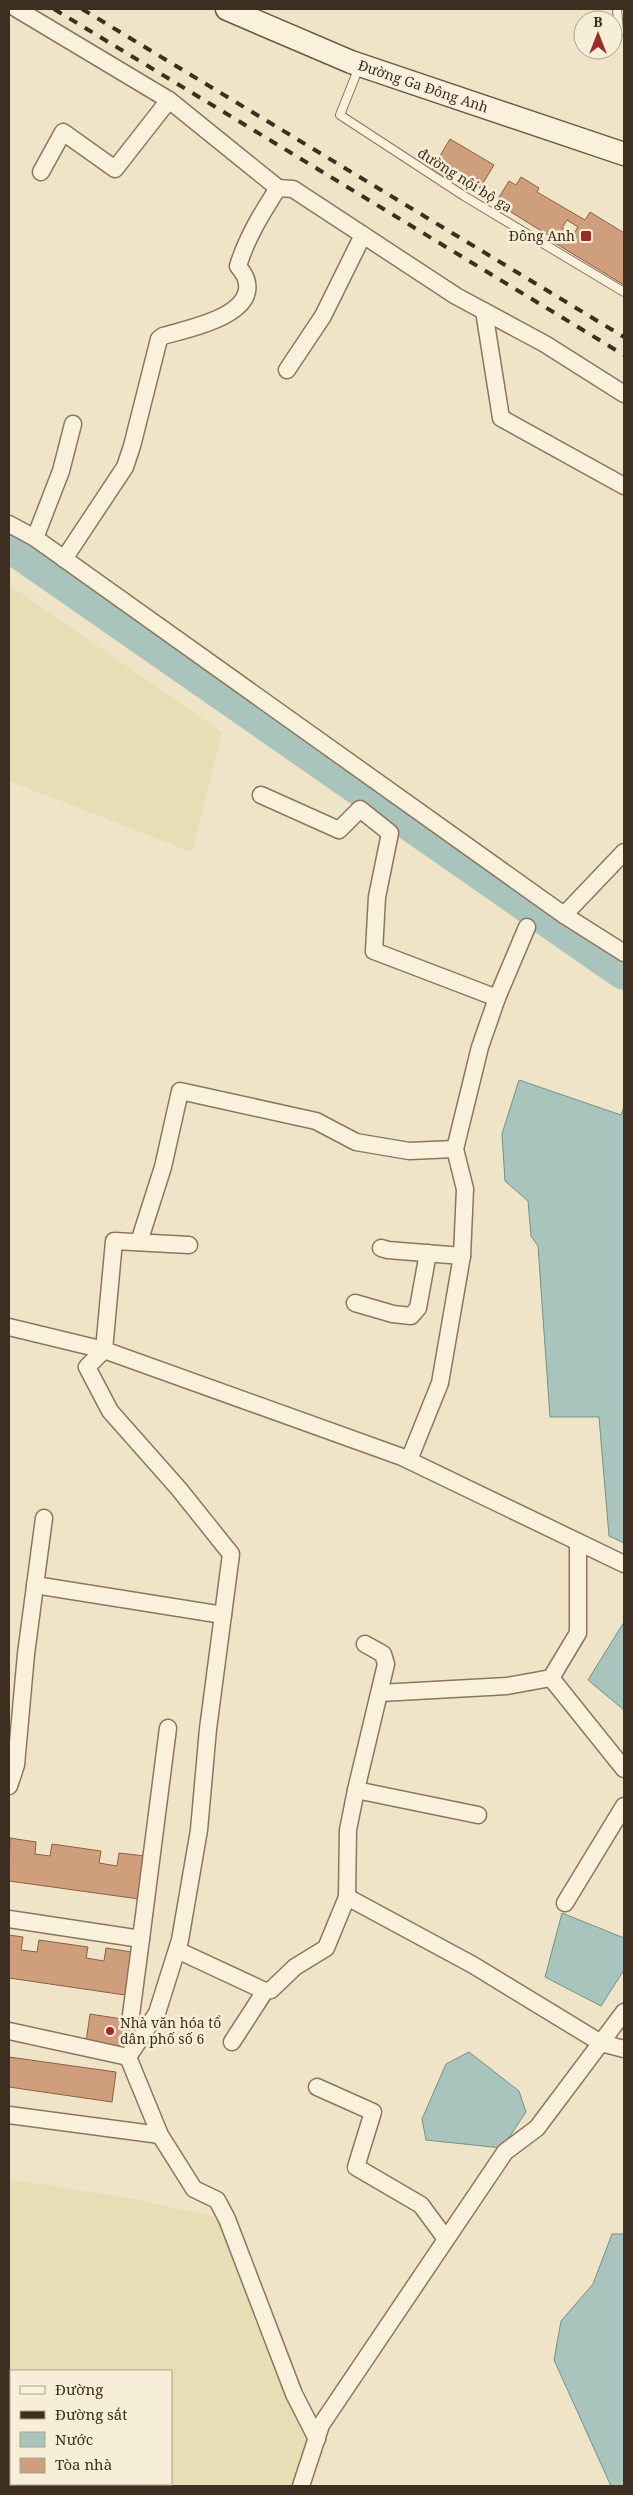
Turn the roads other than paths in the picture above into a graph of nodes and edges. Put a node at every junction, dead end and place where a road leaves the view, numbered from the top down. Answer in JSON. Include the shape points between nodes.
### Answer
{"nodes":[{"id":1,"x":17,"y":9,"type":"edge"},
{"id":2,"x":227,"y":9,"type":"edge"},
{"id":3,"x":360,"y":65,"type":"junction"},
{"id":4,"x":169,"y":100,"type":"junction"},
{"id":5,"x":624,"y":154,"type":"edge"},
{"id":6,"x":41,"y":172,"type":"dead end"},
{"id":7,"x":278,"y":188,"type":"junction"},
{"id":8,"x":363,"y":235,"type":"junction"},
{"id":9,"x":624,"y":292,"type":"edge"},
{"id":10,"x":484,"y":311,"type":"junction"},
{"id":11,"x":287,"y":370,"type":"dead end"},
{"id":12,"x":624,"y":394,"type":"edge"},
{"id":13,"x":73,"y":424,"type":"dead end"},
{"id":14,"x":624,"y":486,"type":"edge"},
{"id":15,"x":9,"y":524,"type":"edge"},
{"id":16,"x":35,"y":538,"type":"junction"},
{"id":17,"x":64,"y":559,"type":"junction"},
{"id":18,"x":261,"y":795,"type":"dead end"},
{"id":19,"x":624,"y":852,"type":"edge"},
{"id":20,"x":564,"y":914,"type":"junction"},
{"id":21,"x":526,"y":927,"type":"dead end"},
{"id":22,"x":624,"y":952,"type":"edge"},
{"id":23,"x":497,"y":998,"type":"junction"},
{"id":24,"x":455,"y":1149,"type":"junction"},
{"id":25,"x":139,"y":1242,"type":"junction"},
{"id":26,"x":189,"y":1246,"type":"dead end"},
{"id":27,"x":381,"y":1248,"type":"dead end"},
{"id":28,"x":428,"y":1253,"type":"junction"},
{"id":29,"x":462,"y":1256,"type":"junction"},
{"id":30,"x":355,"y":1303,"type":"dead end"},
{"id":31,"x":9,"y":1327,"type":"edge"},
{"id":32,"x":104,"y":1350,"type":"junction"},
{"id":33,"x":409,"y":1460,"type":"junction"},
{"id":34,"x":44,"y":1518,"type":"dead end"},
{"id":35,"x":578,"y":1542,"type":"junction"},
{"id":36,"x":624,"y":1564,"type":"edge"},
{"id":37,"x":35,"y":1585,"type":"junction"},
{"id":38,"x":223,"y":1615,"type":"junction"},
{"id":39,"x":365,"y":1644,"type":"dead end"},
{"id":40,"x":551,"y":1678,"type":"junction"},
{"id":41,"x":380,"y":1693,"type":"junction"},
{"id":42,"x":168,"y":1728,"type":"dead end"},
{"id":43,"x":624,"y":1769,"type":"edge"},
{"id":44,"x":9,"y":1786,"type":"edge"},
{"id":45,"x":356,"y":1790,"type":"junction"},
{"id":46,"x":624,"y":1806,"type":"edge"},
{"id":47,"x":478,"y":1815,"type":"dead end"},
{"id":48,"x":346,"y":1897,"type":"junction"},
{"id":49,"x":564,"y":1903,"type":"dead end"},
{"id":50,"x":9,"y":1920,"type":"edge"},
{"id":51,"x":141,"y":1939,"type":"junction"},
{"id":52,"x":176,"y":1950,"type":"junction"},
{"id":53,"x":265,"y":1991,"type":"junction"},
{"id":54,"x":624,"y":2012,"type":"edge"},
{"id":55,"x":131,"y":2015,"type":"dead end"},
{"id":56,"x":9,"y":2031,"type":"edge"},
{"id":57,"x":232,"y":2042,"type":"dead end"},
{"id":58,"x":601,"y":2043,"type":"junction"},
{"id":59,"x":624,"y":2049,"type":"edge"},
{"id":60,"x":128,"y":2057,"type":"junction"},
{"id":61,"x":317,"y":2087,"type":"dead end"},
{"id":62,"x":9,"y":2115,"type":"edge"},
{"id":63,"x":160,"y":2135,"type":"junction"},
{"id":64,"x":446,"y":2239,"type":"junction"},
{"id":65,"x":317,"y":2439,"type":"junction"},
{"id":66,"x":301,"y":2486,"type":"edge"}],
"edges":[{"from":1,"to":4,"type":"street"},
{"from":2,"to":3,"type":"street","name":"Đường Ga Đông Anh"},
{"from":3,"to":5,"type":"street","name":"Đường Ga Đông Anh"},
{"from":3,"to":9,"type":"lane","name":"đường nội bộ ga","via":[[340,114],[464,196]]},
{"from":4,"to":6,"type":"street","via":[[115,169],[63,132]]},
{"from":4,"to":7,"type":"street"},
{"from":7,"to":8,"type":"street","via":[[293,189]]},
{"from":7,"to":17,"type":"street","via":[[255,223],[240,259],[238,266],[247,280],[238,309],[159,339],[125,467]]},
{"from":8,"to":10,"type":"street"},
{"from":8,"to":11,"type":"street","via":[[323,316]]},
{"from":10,"to":12,"type":"street","via":[[545,344]]},
{"from":10,"to":14,"type":"street","via":[[501,418]]},
{"from":13,"to":16,"type":"street","via":[[61,471]]},
{"from":15,"to":16,"type":"street"},
{"from":16,"to":17,"type":"street"},
{"from":17,"to":20,"type":"street"},
{"from":18,"to":23,"type":"street","via":[[339,830],[360,809],[390,833],[377,897],[374,951]]},
{"from":19,"to":20,"type":"street"},
{"from":20,"to":22,"type":"street"},
{"from":21,"to":23,"type":"street"},
{"from":23,"to":24,"type":"street","via":[[480,1047]]},
{"from":24,"to":25,"type":"street","via":[[409,1151],[356,1142],[316,1121],[180,1092],[163,1167]]},
{"from":24,"to":29,"type":"street","via":[[466,1189]]},
{"from":25,"to":26,"type":"street"},
{"from":25,"to":32,"type":"street","via":[[114,1242]]},
{"from":27,"to":28,"type":"street"},
{"from":28,"to":29,"type":"street"},
{"from":28,"to":30,"type":"street","via":[[418,1308],[411,1316]]},
{"from":29,"to":33,"type":"street","via":[[440,1383]]},
{"from":31,"to":32,"type":"street"},
{"from":32,"to":33,"type":"street"},
{"from":32,"to":38,"type":"street","via":[[86,1367],[110,1411],[231,1554]]},
{"from":33,"to":35,"type":"street"},
{"from":34,"to":37,"type":"street"},
{"from":35,"to":36,"type":"street"},
{"from":35,"to":40,"type":"street","via":[[578,1634]]},
{"from":37,"to":38,"type":"street"},
{"from":37,"to":44,"type":"street","via":[[16,1765]]},
{"from":38,"to":52,"type":"street","via":[[199,1830]]},
{"from":39,"to":41,"type":"street","via":[[383,1654],[386,1664]]},
{"from":40,"to":41,"type":"street","via":[[507,1686]]},
{"from":40,"to":43,"type":"street"},
{"from":41,"to":45,"type":"street"},
{"from":42,"to":51,"type":"street"},
{"from":45,"to":47,"type":"street"},
{"from":45,"to":48,"type":"street","via":[[348,1830]]},
{"from":46,"to":49,"type":"street"},
{"from":48,"to":53,"type":"street","via":[[326,1948]]},
{"from":48,"to":58,"type":"street","via":[[473,1965]]},
{"from":50,"to":51,"type":"street"},
{"from":51,"to":55,"type":"street"},
{"from":52,"to":53,"type":"street"},
{"from":52,"to":60,"type":"street","via":[[157,2013]]},
{"from":53,"to":57,"type":"street"},
{"from":54,"to":58,"type":"street"},
{"from":56,"to":60,"type":"street"},
{"from":58,"to":59,"type":"street"},
{"from":58,"to":64,"type":"street","via":[[537,2128],[505,2152]]},
{"from":60,"to":63,"type":"street"},
{"from":61,"to":64,"type":"street","via":[[373,2112],[356,2167],[421,2205]]},
{"from":62,"to":63,"type":"street"},
{"from":63,"to":65,"type":"street","via":[[194,2190],[217,2200],[227,2219],[294,2394]]},
{"from":64,"to":65,"type":"street","via":[[321,2425]]},
{"from":65,"to":66,"type":"street"}]}
